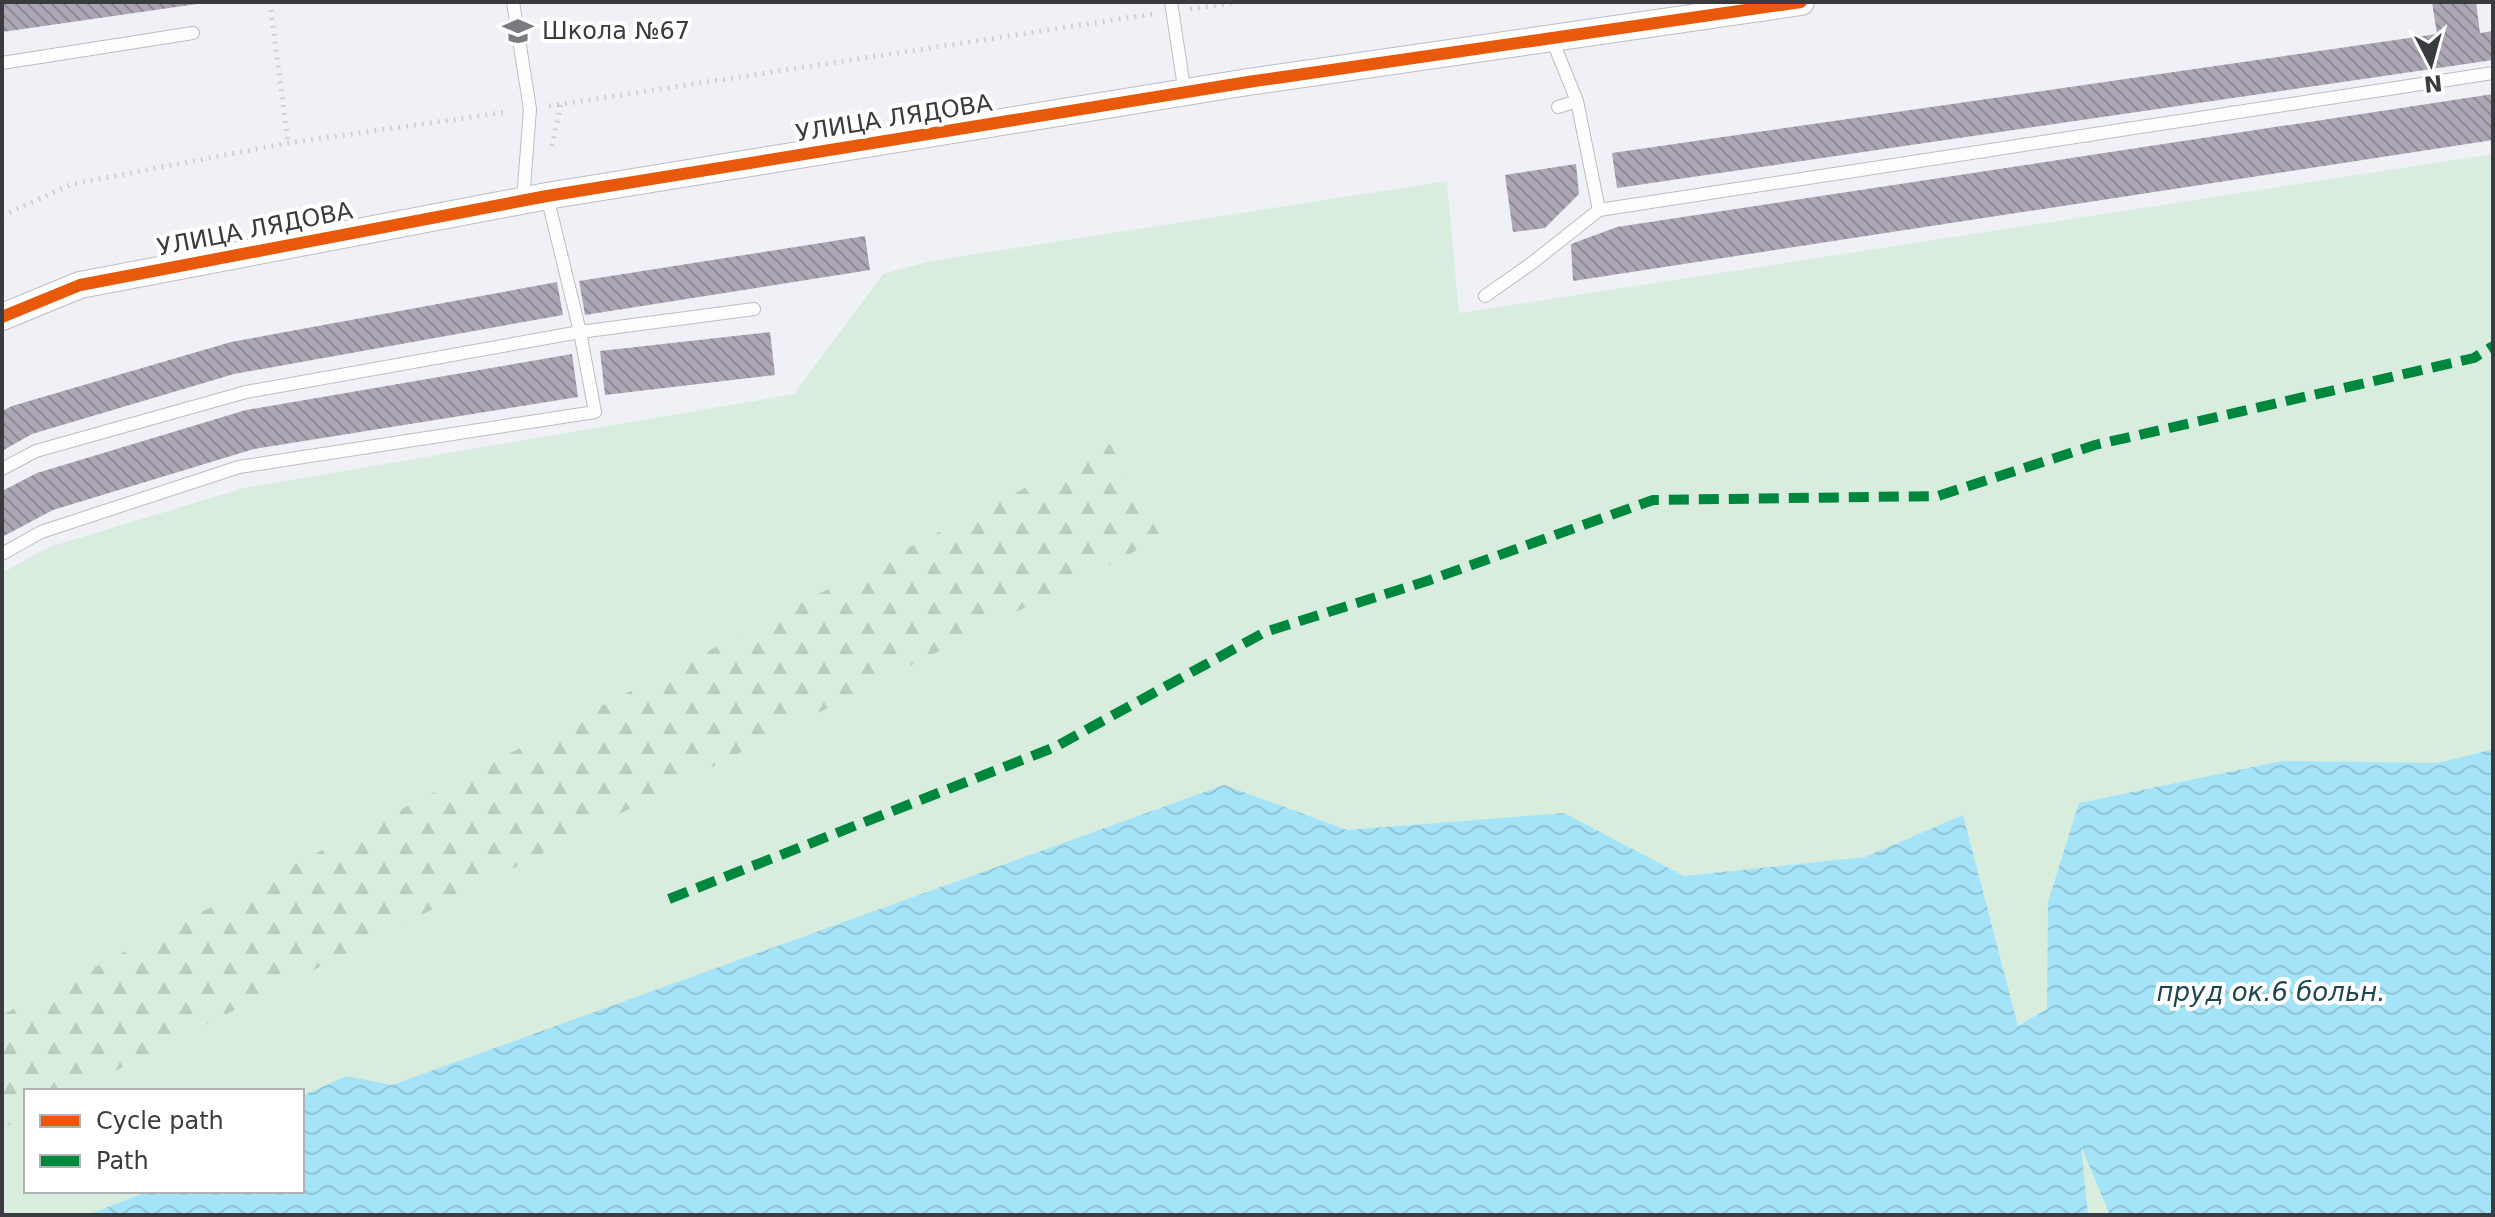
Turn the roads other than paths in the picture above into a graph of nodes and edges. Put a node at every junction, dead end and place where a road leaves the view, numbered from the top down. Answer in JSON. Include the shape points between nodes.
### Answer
{"nodes":[{"id":1,"x":513,"y":2,"type":"edge"},
{"id":2,"x":1801,"y":2,"type":"edge"},
{"id":3,"x":1172,"y":6,"type":"edge"},
{"id":4,"x":193,"y":33,"type":"dead end"},
{"id":5,"x":1551,"y":37,"type":"junction"},
{"id":6,"x":2,"y":63,"type":"edge"},
{"id":7,"x":2493,"y":73,"type":"edge"},
{"id":8,"x":1185,"y":94,"type":"junction"},
{"id":9,"x":1577,"y":101,"type":"junction"},
{"id":10,"x":1558,"y":107,"type":"dead end"},
{"id":11,"x":535,"y":198,"type":"junction"},
{"id":12,"x":1599,"y":210,"type":"junction"},
{"id":13,"x":1485,"y":296,"type":"dead end"},
{"id":14,"x":754,"y":309,"type":"dead end"},
{"id":15,"x":2,"y":317,"type":"edge"},
{"id":16,"x":580,"y":332,"type":"junction"},
{"id":17,"x":2,"y":469,"type":"edge"},
{"id":18,"x":2,"y":554,"type":"edge"}],
"edges":[{"from":1,"to":11,"type":"lane","via":[[530,109]]},
{"from":2,"to":5,"type":"street","name":"УЛИЦА ЛЯДОВА"},
{"from":3,"to":8,"type":"lane"},
{"from":4,"to":6,"type":"lane"},
{"from":5,"to":8,"type":"street","name":"УЛИЦА ЛЯДОВА"},
{"from":5,"to":9,"type":"lane"},
{"from":7,"to":12,"type":"lane"},
{"from":8,"to":11,"type":"street","name":"УЛИЦА ЛЯДОВА"},
{"from":9,"to":10,"type":"lane"},
{"from":9,"to":12,"type":"lane"},
{"from":11,"to":15,"type":"street","name":"УЛИЦА ЛЯДОВА","via":[[80,285]]},
{"from":11,"to":16,"type":"lane"},
{"from":12,"to":13,"type":"lane"},
{"from":14,"to":16,"type":"lane"},
{"from":16,"to":17,"type":"lane","via":[[246,392],[36,451]]},
{"from":16,"to":18,"type":"lane","via":[[595,412],[239,467],[41,532]]}]}
